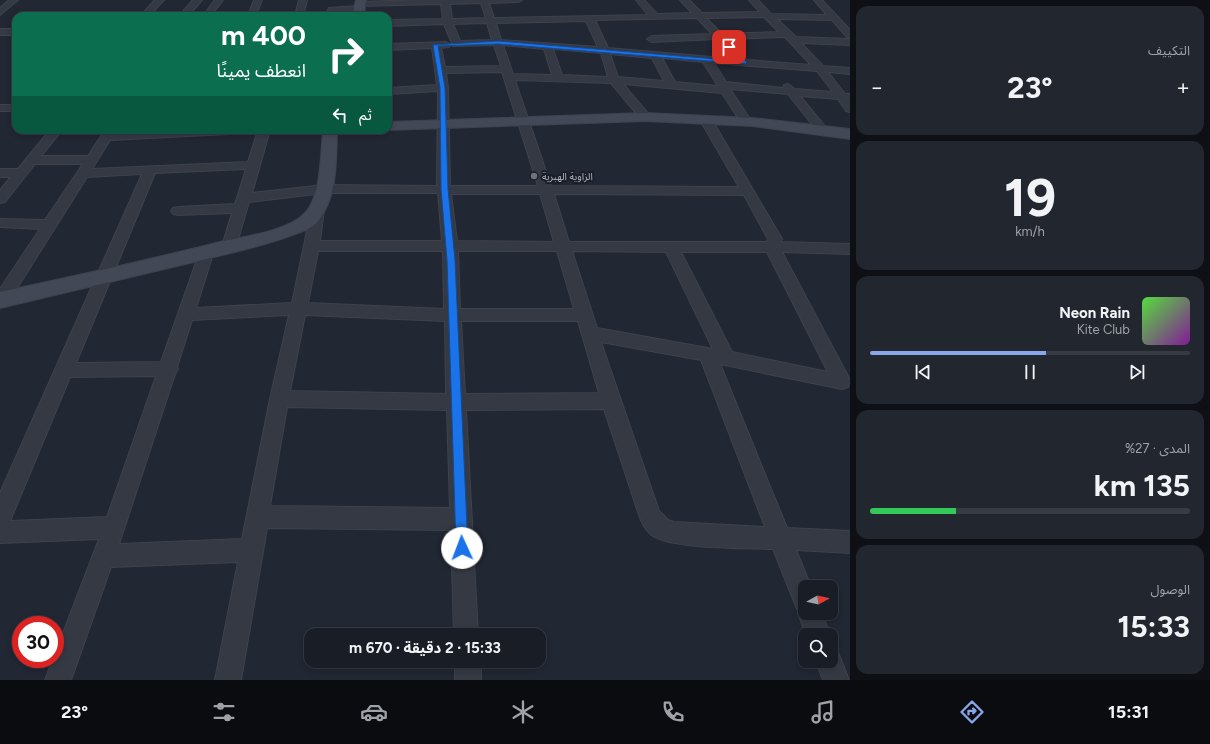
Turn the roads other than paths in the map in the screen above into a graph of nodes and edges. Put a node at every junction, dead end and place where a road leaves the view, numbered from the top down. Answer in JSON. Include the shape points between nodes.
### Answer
{"nodes":[{"id":1,"x":14,"y":0,"type":"edge"},
{"id":2,"x":160,"y":0,"type":"edge"},
{"id":3,"x":198,"y":0,"type":"edge"},
{"id":4,"x":219,"y":0,"type":"edge"},
{"id":5,"x":258,"y":0,"type":"edge"},
{"id":6,"x":303,"y":0,"type":"edge"},
{"id":7,"x":484,"y":0,"type":"edge"},
{"id":8,"x":518,"y":0,"type":"edge"},
{"id":9,"x":640,"y":0,"type":"edge"},
{"id":10,"x":684,"y":0,"type":"edge"},
{"id":11,"x":753,"y":0,"type":"edge"},
{"id":12,"x":818,"y":0,"type":"edge"},
{"id":13,"x":445,"y":1,"type":"edge"},
{"id":14,"x":360,"y":7,"type":"edge"},
{"id":15,"x":0,"y":12,"type":"edge"},
{"id":16,"x":148,"y":12,"type":"edge"},
{"id":17,"x":188,"y":12,"type":"edge"},
{"id":18,"x":210,"y":12,"type":"edge"},
{"id":19,"x":254,"y":12,"type":"edge"},
{"id":20,"x":300,"y":12,"type":"edge"},
{"id":21,"x":330,"y":12,"type":"edge"},
{"id":22,"x":698,"y":15,"type":"junction"},
{"id":23,"x":767,"y":15,"type":"junction"},
{"id":24,"x":655,"y":16,"type":"junction"},
{"id":25,"x":638,"y":17,"type":"junction"},
{"id":26,"x":589,"y":18,"type":"junction"},
{"id":27,"x":835,"y":18,"type":"junction"},
{"id":28,"x":491,"y":21,"type":"junction"},
{"id":29,"x":448,"y":22,"type":"junction"},
{"id":30,"x":392,"y":23,"type":"edge"},
{"id":31,"x":0,"y":32,"type":"edge"},
{"id":32,"x":12,"y":32,"type":"edge"},
{"id":33,"x":649,"y":33,"type":"junction"},
{"id":34,"x":850,"y":35,"type":"edge"},
{"id":35,"x":719,"y":36,"type":"junction"},
{"id":36,"x":789,"y":37,"type":"junction"},
{"id":37,"x":498,"y":42,"type":"junction"},
{"id":38,"x":850,"y":42,"type":"edge"},
{"id":39,"x":456,"y":44,"type":"junction"},
{"id":40,"x":436,"y":45,"type":"junction"},
{"id":41,"x":392,"y":47,"type":"edge"},
{"id":42,"x":548,"y":47,"type":"junction"},
{"id":43,"x":605,"y":52,"type":"junction"},
{"id":44,"x":660,"y":56,"type":"junction"},
{"id":45,"x":707,"y":60,"type":"junction"},
{"id":46,"x":745,"y":62,"type":"junction"},
{"id":47,"x":771,"y":65,"type":"junction"},
{"id":48,"x":818,"y":68,"type":"junction"},
{"id":49,"x":440,"y":70,"type":"junction"},
{"id":50,"x":850,"y":71,"type":"edge"},
{"id":51,"x":507,"y":73,"type":"junction"},
{"id":52,"x":558,"y":78,"type":"junction"},
{"id":53,"x":614,"y":80,"type":"junction"},
{"id":54,"x":671,"y":85,"type":"junction"},
{"id":55,"x":724,"y":87,"type":"junction"},
{"id":56,"x":443,"y":88,"type":"junction"},
{"id":57,"x":392,"y":91,"type":"edge"},
{"id":58,"x":792,"y":92,"type":"junction"},
{"id":59,"x":846,"y":97,"type":"edge"},
{"id":60,"x":0,"y":108,"type":"edge"},
{"id":61,"x":12,"y":108,"type":"edge"},
{"id":62,"x":850,"y":109,"type":"edge"},
{"id":63,"x":644,"y":117,"type":"junction"},
{"id":64,"x":522,"y":120,"type":"junction"},
{"id":65,"x":706,"y":120,"type":"junction"},
{"id":66,"x":746,"y":122,"type":"junction"},
{"id":67,"x":442,"y":124,"type":"junction"},
{"id":68,"x":392,"y":126,"type":"edge"},
{"id":69,"x":822,"y":130,"type":"junction"},
{"id":70,"x":53,"y":134,"type":"edge"},
{"id":71,"x":108,"y":134,"type":"edge"},
{"id":72,"x":263,"y":134,"type":"edge"},
{"id":73,"x":330,"y":134,"type":"edge"},
{"id":74,"x":850,"y":134,"type":"edge"},
{"id":75,"x":30,"y":160,"type":"junction"},
{"id":76,"x":91,"y":160,"type":"junction"},
{"id":77,"x":254,"y":165,"type":"junction"},
{"id":78,"x":150,"y":170,"type":"junction"},
{"id":79,"x":20,"y":173,"type":"junction"},
{"id":80,"x":0,"y":174,"type":"edge"},
{"id":81,"x":83,"y":174,"type":"junction"},
{"id":82,"x":324,"y":189,"type":"junction"},
{"id":83,"x":444,"y":189,"type":"junction"},
{"id":84,"x":546,"y":191,"type":"junction"},
{"id":85,"x":748,"y":191,"type":"junction"},
{"id":86,"x":0,"y":199,"type":"edge"},
{"id":87,"x":243,"y":203,"type":"junction"},
{"id":88,"x":317,"y":210,"type":"junction"},
{"id":89,"x":178,"y":211,"type":"dead end"},
{"id":90,"x":0,"y":223,"type":"edge"},
{"id":91,"x":50,"y":225,"type":"junction"},
{"id":92,"x":229,"y":246,"type":"junction"},
{"id":93,"x":312,"y":246,"type":"junction"},
{"id":94,"x":450,"y":247,"type":"junction"},
{"id":95,"x":563,"y":247,"type":"junction"},
{"id":96,"x":671,"y":247,"type":"junction"},
{"id":97,"x":772,"y":247,"type":"junction"},
{"id":98,"x":850,"y":249,"type":"edge"},
{"id":99,"x":207,"y":251,"type":"junction"},
{"id":100,"x":104,"y":276,"type":"junction"},
{"id":101,"x":0,"y":300,"type":"edge"},
{"id":102,"x":298,"y":309,"type":"junction"},
{"id":103,"x":187,"y":314,"type":"junction"},
{"id":104,"x":453,"y":315,"type":"junction"},
{"id":105,"x":584,"y":315,"type":"junction"},
{"id":106,"x":590,"y":334,"type":"junction"},
{"id":107,"x":717,"y":356,"type":"junction"},
{"id":108,"x":169,"y":369,"type":"junction"},
{"id":109,"x":63,"y":370,"type":"junction"},
{"id":110,"x":847,"y":387,"type":"edge"},
{"id":111,"x":279,"y":399,"type":"junction"},
{"id":112,"x":610,"y":401,"type":"junction"},
{"id":113,"x":456,"y":402,"type":"junction"},
{"id":114,"x":257,"y":517,"type":"junction"},
{"id":115,"x":0,"y":518,"type":"edge"},
{"id":116,"x":461,"y":519,"type":"junction"},
{"id":117,"x":114,"y":528,"type":"junction"},
{"id":118,"x":0,"y":532,"type":"edge"},
{"id":119,"x":780,"y":538,"type":"junction"},
{"id":120,"x":850,"y":542,"type":"edge"},
{"id":121,"x":251,"y":550,"type":"junction"},
{"id":122,"x":104,"y":556,"type":"junction"},
{"id":123,"x":798,"y":583,"type":"edge"},
{"id":124,"x":466,"y":628,"type":"edge"},
{"id":125,"x":468,"y":668,"type":"edge"},
{"id":126,"x":832,"y":668,"type":"edge"},
{"id":127,"x":58,"y":680,"type":"edge"},
{"id":128,"x":228,"y":680,"type":"edge"},
{"id":129,"x":468,"y":680,"type":"edge"},
{"id":130,"x":836,"y":680,"type":"edge"}],
"edges":[{"from":1,"to":15,"type":"street"},
{"from":2,"to":16,"type":"street"},
{"from":3,"to":17,"type":"street"},
{"from":4,"to":18,"type":"street"},
{"from":5,"to":19,"type":"street"},
{"from":6,"to":20,"type":"street"},
{"from":7,"to":8,"type":"street"},
{"from":7,"to":13,"type":"street"},
{"from":7,"to":28,"type":"street"},
{"from":9,"to":24,"type":"street"},
{"from":10,"to":22,"type":"street"},
{"from":11,"to":23,"type":"street"},
{"from":12,"to":27,"type":"street"},
{"from":13,"to":14,"type":"street"},
{"from":13,"to":29,"type":"street"},
{"from":14,"to":21,"type":"street"},
{"from":22,"to":23,"type":"street"},
{"from":22,"to":24,"type":"street"},
{"from":22,"to":35,"type":"street"},
{"from":23,"to":27,"type":"street"},
{"from":23,"to":36,"type":"street"},
{"from":24,"to":25,"type":"street"},
{"from":25,"to":26,"type":"street"},
{"from":25,"to":33,"type":"street"},
{"from":26,"to":28,"type":"street"},
{"from":26,"to":43,"type":"street"},
{"from":27,"to":34,"type":"street"},
{"from":28,"to":29,"type":"street"},
{"from":28,"to":37,"type":"street"},
{"from":29,"to":30,"type":"street"},
{"from":29,"to":39,"type":"street"},
{"from":31,"to":32,"type":"street"},
{"from":33,"to":35,"type":"street"},
{"from":33,"to":44,"type":"street"},
{"from":35,"to":36,"type":"street"},
{"from":35,"to":46,"type":"street"},
{"from":36,"to":38,"type":"street"},
{"from":36,"to":48,"type":"street"},
{"from":37,"to":39,"type":"street"},
{"from":37,"to":42,"type":"street"},
{"from":37,"to":51,"type":"street"},
{"from":39,"to":40,"type":"street"},
{"from":40,"to":41,"type":"street"},
{"from":40,"to":49,"type":"street"},
{"from":42,"to":43,"type":"street"},
{"from":42,"to":52,"type":"street"},
{"from":43,"to":44,"type":"street"},
{"from":43,"to":53,"type":"street"},
{"from":44,"to":45,"type":"street"},
{"from":44,"to":54,"type":"street"},
{"from":45,"to":46,"type":"street"},
{"from":45,"to":55,"type":"street"},
{"from":46,"to":47,"type":"street"},
{"from":47,"to":48,"type":"street"},
{"from":47,"to":58,"type":"street"},
{"from":48,"to":50,"type":"street"},
{"from":48,"to":59,"type":"street"},
{"from":49,"to":51,"type":"street"},
{"from":49,"to":56,"type":"street"},
{"from":51,"to":52,"type":"street"},
{"from":51,"to":64,"type":"street"},
{"from":52,"to":53,"type":"street"},
{"from":53,"to":54,"type":"street"},
{"from":53,"to":63,"type":"street"},
{"from":54,"to":55,"type":"street"},
{"from":55,"to":58,"type":"street"},
{"from":55,"to":66,"type":"street"},
{"from":56,"to":57,"type":"street"},
{"from":56,"to":67,"type":"street"},
{"from":58,"to":59,"type":"street"},
{"from":58,"to":69,"type":"street"},
{"from":59,"to":62,"type":"street"},
{"from":60,"to":61,"type":"street"},
{"from":63,"to":64,"type":"street"},
{"from":63,"to":65,"type":"street"},
{"from":64,"to":67,"type":"street"},
{"from":64,"to":84,"type":"street"},
{"from":65,"to":66,"type":"street"},
{"from":65,"to":85,"type":"street"},
{"from":66,"to":69,"type":"street"},
{"from":67,"to":68,"type":"street"},
{"from":67,"to":83,"type":"street"},
{"from":69,"to":74,"type":"street"},
{"from":70,"to":75,"type":"street"},
{"from":71,"to":76,"type":"street"},
{"from":72,"to":77,"type":"street"},
{"from":73,"to":82,"type":"street"},
{"from":75,"to":76,"type":"street"},
{"from":75,"to":79,"type":"street"},
{"from":76,"to":81,"type":"street"},
{"from":77,"to":78,"type":"street"},
{"from":77,"to":87,"type":"street"},
{"from":78,"to":81,"type":"street"},
{"from":78,"to":100,"type":"street"},
{"from":79,"to":80,"type":"street"},
{"from":79,"to":86,"type":"street"},
{"from":81,"to":91,"type":"street"},
{"from":82,"to":83,"type":"street"},
{"from":82,"to":87,"type":"street"},
{"from":82,"to":88,"type":"street"},
{"from":83,"to":84,"type":"street"},
{"from":83,"to":94,"type":"street"},
{"from":84,"to":85,"type":"street"},
{"from":84,"to":95,"type":"street"},
{"from":85,"to":97,"type":"street","via":[[775,239]]},
{"from":87,"to":89,"type":"street"},
{"from":87,"to":92,"type":"street"},
{"from":88,"to":92,"type":"street","via":[[311,218],[298,226]]},
{"from":88,"to":93,"type":"street"},
{"from":90,"to":91,"type":"street"},
{"from":91,"to":101,"type":"street"},
{"from":92,"to":99,"type":"street"},
{"from":93,"to":94,"type":"street"},
{"from":93,"to":102,"type":"street"},
{"from":94,"to":95,"type":"street"},
{"from":94,"to":104,"type":"street"},
{"from":95,"to":96,"type":"street"},
{"from":95,"to":105,"type":"street"},
{"from":96,"to":97,"type":"street"},
{"from":96,"to":107,"type":"street"},
{"from":97,"to":98,"type":"street"},
{"from":97,"to":110,"type":"street"},
{"from":99,"to":100,"type":"street"},
{"from":99,"to":103,"type":"street"},
{"from":100,"to":101,"type":"street"},
{"from":100,"to":109,"type":"street"},
{"from":102,"to":103,"type":"street"},
{"from":102,"to":104,"type":"street"},
{"from":102,"to":111,"type":"street"},
{"from":103,"to":108,"type":"street"},
{"from":104,"to":105,"type":"street"},
{"from":104,"to":113,"type":"street"},
{"from":105,"to":106,"type":"street"},
{"from":106,"to":107,"type":"street"},
{"from":106,"to":112,"type":"street"},
{"from":107,"to":110,"type":"street"},
{"from":107,"to":119,"type":"street"},
{"from":108,"to":109,"type":"street"},
{"from":108,"to":117,"type":"street"},
{"from":109,"to":115,"type":"street"},
{"from":111,"to":113,"type":"street"},
{"from":111,"to":114,"type":"street"},
{"from":112,"to":113,"type":"street"},
{"from":112,"to":119,"type":"street","via":[[651,518],[661,529],[680,534]]},
{"from":113,"to":116,"type":"street"},
{"from":114,"to":116,"type":"street"},
{"from":114,"to":121,"type":"street"},
{"from":116,"to":124,"type":"street"},
{"from":117,"to":118,"type":"street"},
{"from":117,"to":122,"type":"street"},
{"from":119,"to":120,"type":"street"},
{"from":119,"to":123,"type":"street"},
{"from":121,"to":122,"type":"street"},
{"from":121,"to":128,"type":"street"},
{"from":122,"to":127,"type":"street"},
{"from":125,"to":129,"type":"street"},
{"from":126,"to":130,"type":"street"}]}
